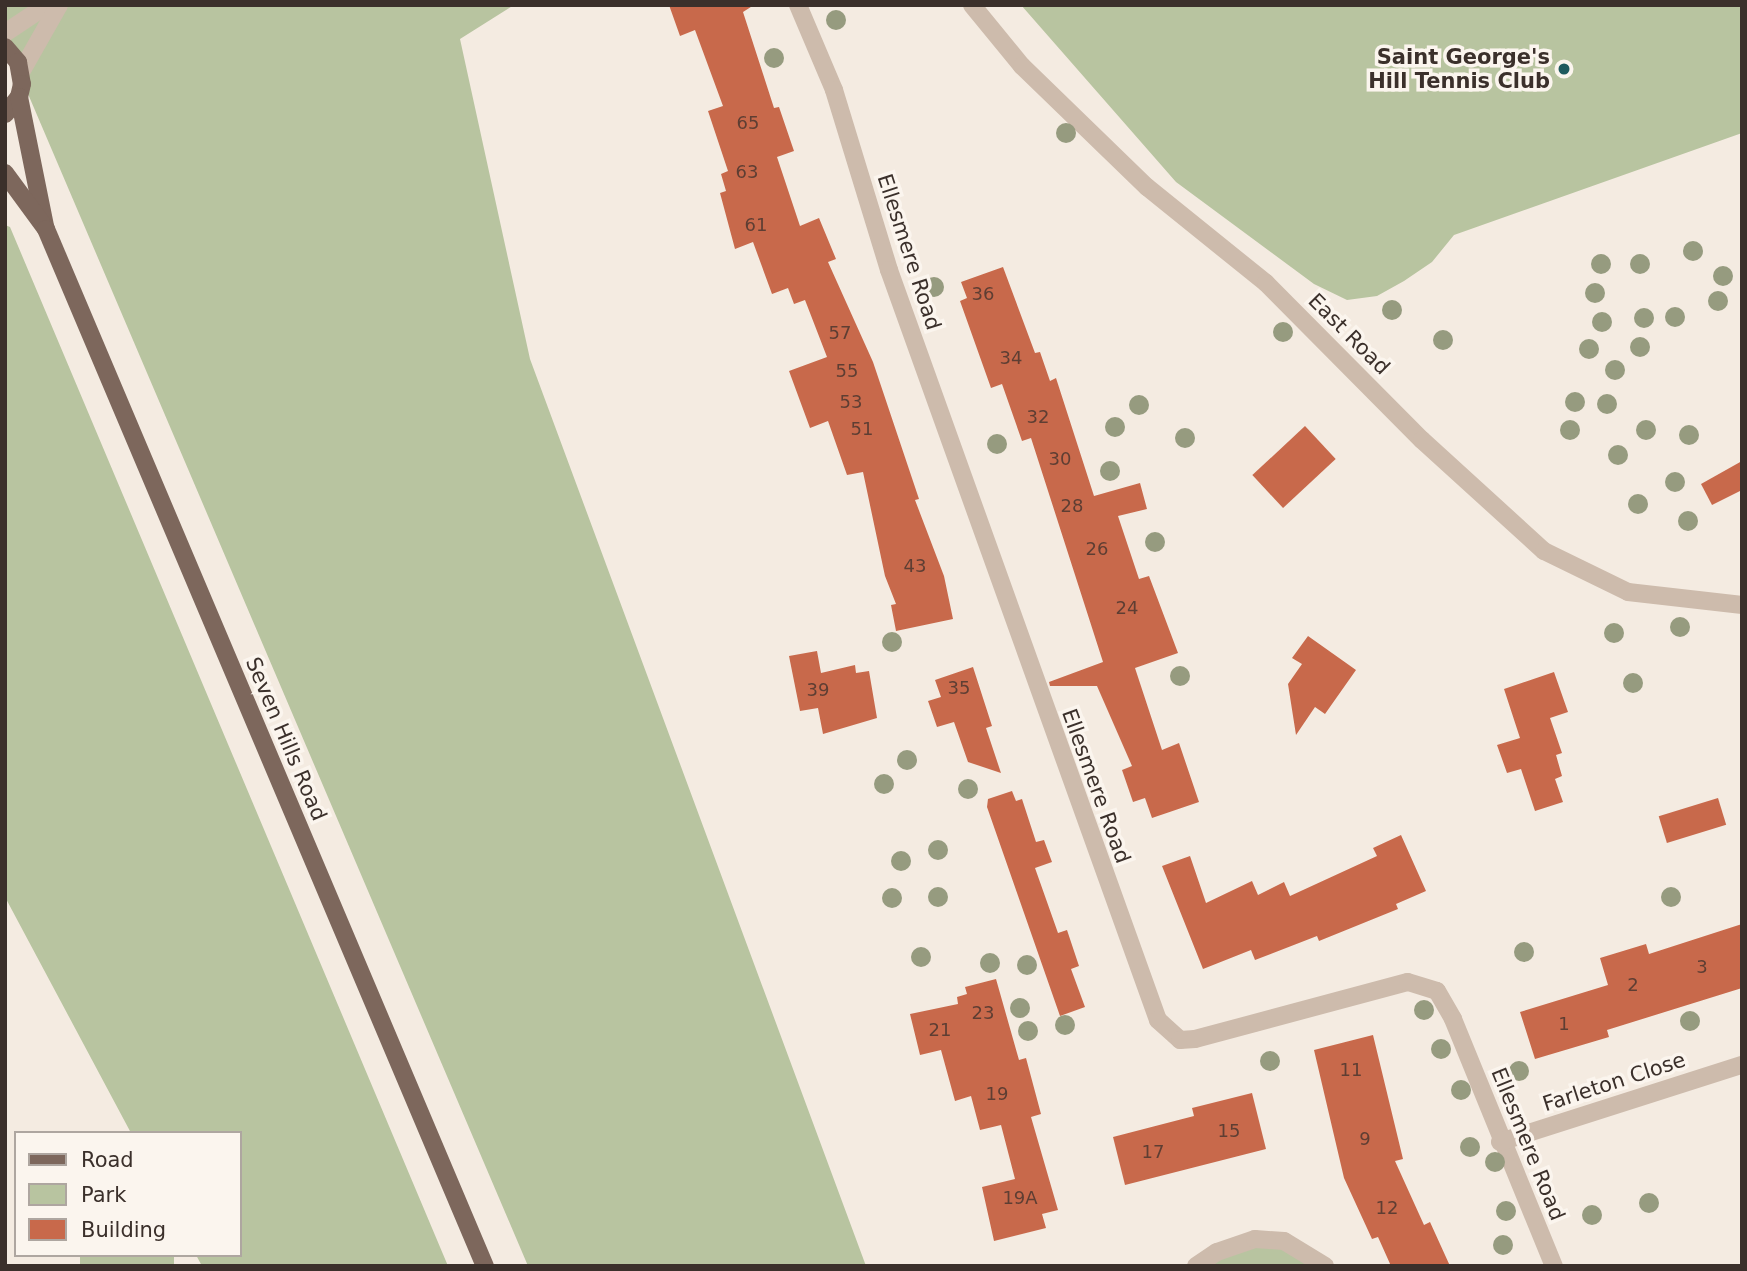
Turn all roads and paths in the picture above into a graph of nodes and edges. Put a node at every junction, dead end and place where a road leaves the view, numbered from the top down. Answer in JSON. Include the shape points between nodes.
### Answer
{"nodes":[{"id":1,"x":47,"y":5,"type":"edge"},
{"id":2,"x":59,"y":5,"type":"edge"},
{"id":3,"x":798,"y":5,"type":"edge"},
{"id":4,"x":972,"y":5,"type":"edge"},
{"id":5,"x":5,"y":33,"type":"edge"},
{"id":6,"x":5,"y":47,"type":"edge"},
{"id":7,"x":21,"y":72,"type":"junction"},
{"id":8,"x":19,"y":97,"type":"junction"},
{"id":9,"x":5,"y":114,"type":"edge"},
{"id":10,"x":5,"y":173,"type":"edge"},
{"id":11,"x":46,"y":229,"type":"junction"},
{"id":12,"x":1742,"y":606,"type":"edge"},
{"id":13,"x":1742,"y":1065,"type":"edge"},
{"id":14,"x":1500,"y":1142,"type":"junction"},
{"id":15,"x":485,"y":1266,"type":"edge"},
{"id":16,"x":1196,"y":1266,"type":"edge"},
{"id":17,"x":1325,"y":1266,"type":"edge"},
{"id":18,"x":1554,"y":1266,"type":"edge"}],
"edges":[{"from":1,"to":5,"type":"street"},
{"from":2,"to":7,"type":"street"},
{"from":3,"to":14,"type":"street","name":"Ellesmere Road","via":[[834,90],[894,284],[1158,1020],[1180,1040],[1195,1039],[1408,982],[1424,984],[1437,991],[1453,1019]]},
{"from":4,"to":12,"type":"street","name":"East Road","via":[[1022,66],[1147,187],[1266,283],[1422,440],[1544,551],[1628,592]]},
{"from":6,"to":7,"type":"main road"},
{"from":7,"to":8,"type":"main road"},
{"from":8,"to":9,"type":"main road"},
{"from":8,"to":11,"type":"main road"},
{"from":10,"to":11,"type":"main road"},
{"from":11,"to":15,"type":"main road","name":"Seven Hills Road"},
{"from":13,"to":14,"type":"street","name":"Farleton Close"},
{"from":14,"to":18,"type":"street","name":"Ellesmere Road"},
{"from":16,"to":17,"type":"street","via":[[1217,1252],[1255,1239],[1284,1241]]}]}
